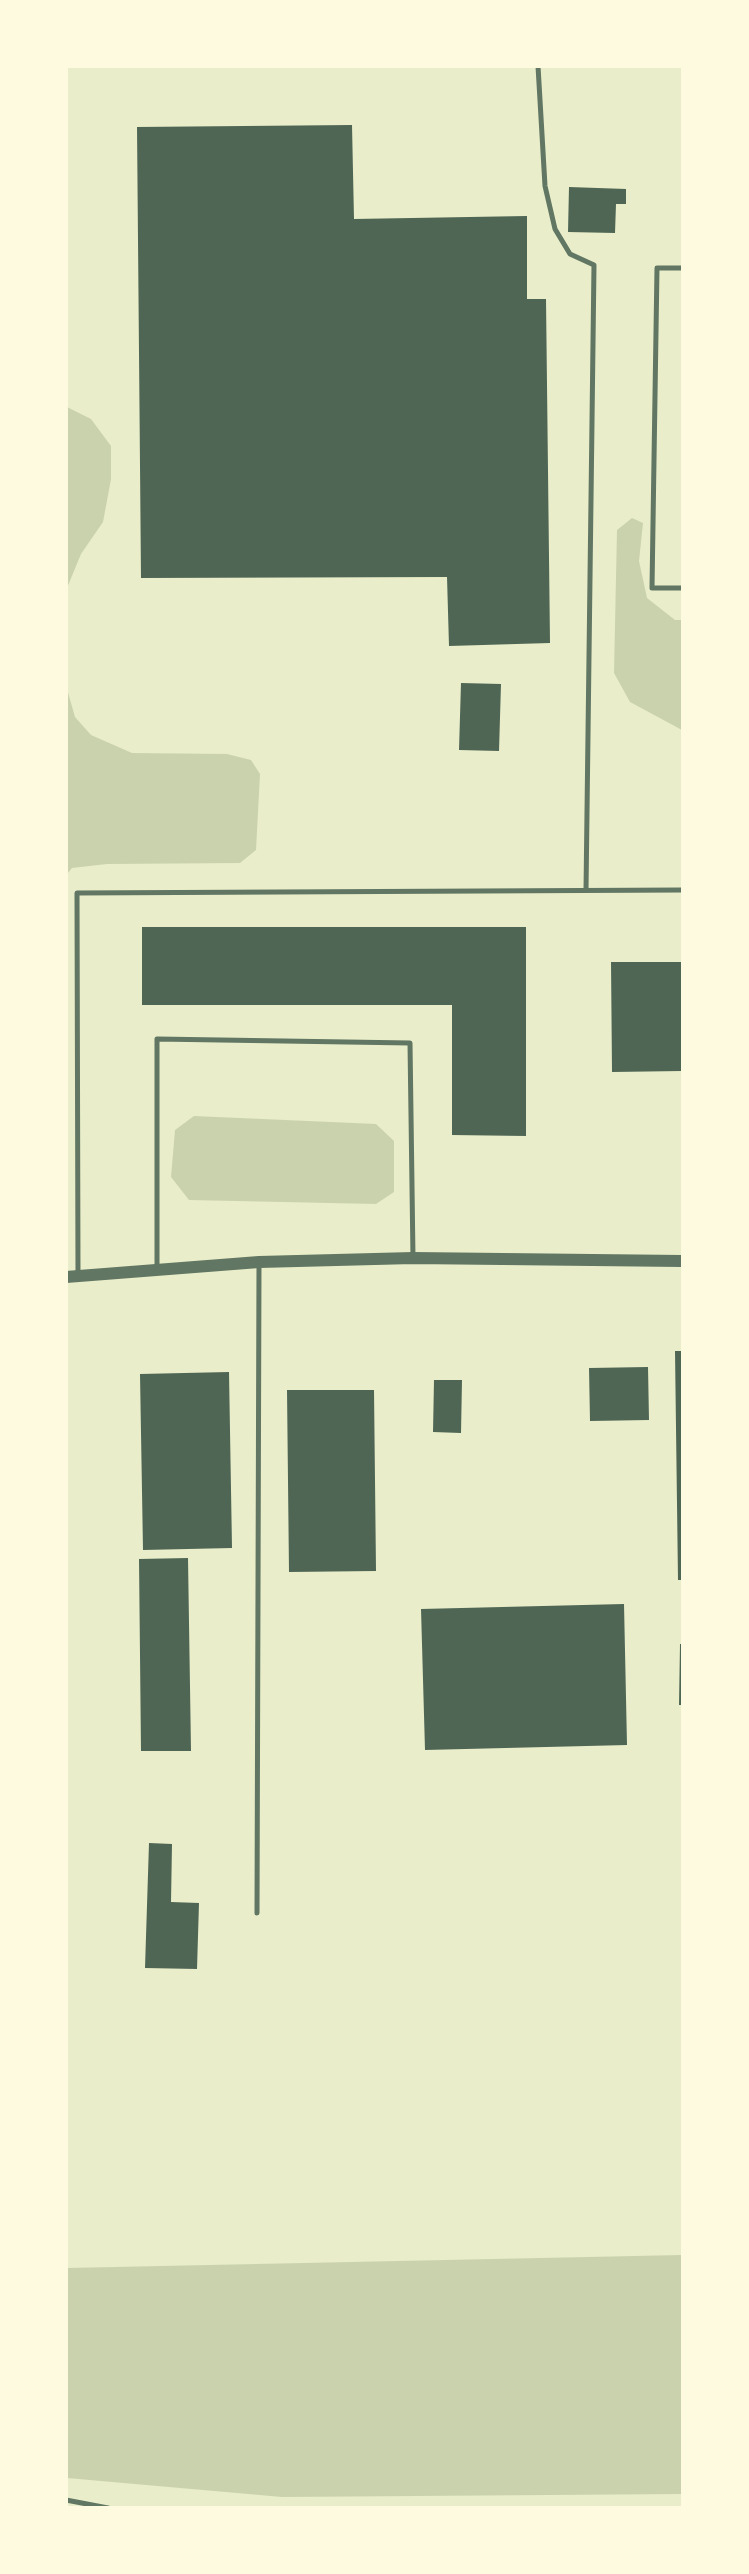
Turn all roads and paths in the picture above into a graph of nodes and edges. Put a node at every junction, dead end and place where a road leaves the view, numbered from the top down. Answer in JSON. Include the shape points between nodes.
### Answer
{"nodes":[{"id":1,"x":538,"y":66,"type":"edge"},
{"id":2,"x":682,"y":268,"type":"edge"},
{"id":3,"x":682,"y":588,"type":"edge"},
{"id":4,"x":586,"y":890,"type":"junction"},
{"id":5,"x":682,"y":890,"type":"edge"},
{"id":6,"x":413,"y":1258,"type":"junction"},
{"id":7,"x":682,"y":1261,"type":"edge"},
{"id":8,"x":259,"y":1262,"type":"junction"},
{"id":9,"x":157,"y":1268,"type":"junction"},
{"id":10,"x":72,"y":1276,"type":"edge"},
{"id":11,"x":257,"y":1913,"type":"dead end"},
{"id":12,"x":66,"y":2500,"type":"edge"},
{"id":13,"x":108,"y":2508,"type":"edge"}],
"edges":[{"from":1,"to":4,"type":"lane","via":[[545,186],[555,229],[570,254],[594,265]]},
{"from":2,"to":3,"type":"lane","via":[[657,268],[652,588]]},
{"from":4,"to":5,"type":"lane"},
{"from":4,"to":10,"type":"lane","via":[[77,893]]},
{"from":6,"to":7,"type":"street"},
{"from":6,"to":8,"type":"street"},
{"from":6,"to":9,"type":"lane","via":[[410,1043],[157,1039]]},
{"from":8,"to":9,"type":"street"},
{"from":8,"to":11,"type":"lane"},
{"from":9,"to":10,"type":"street"},
{"from":12,"to":13,"type":"lane"}]}
